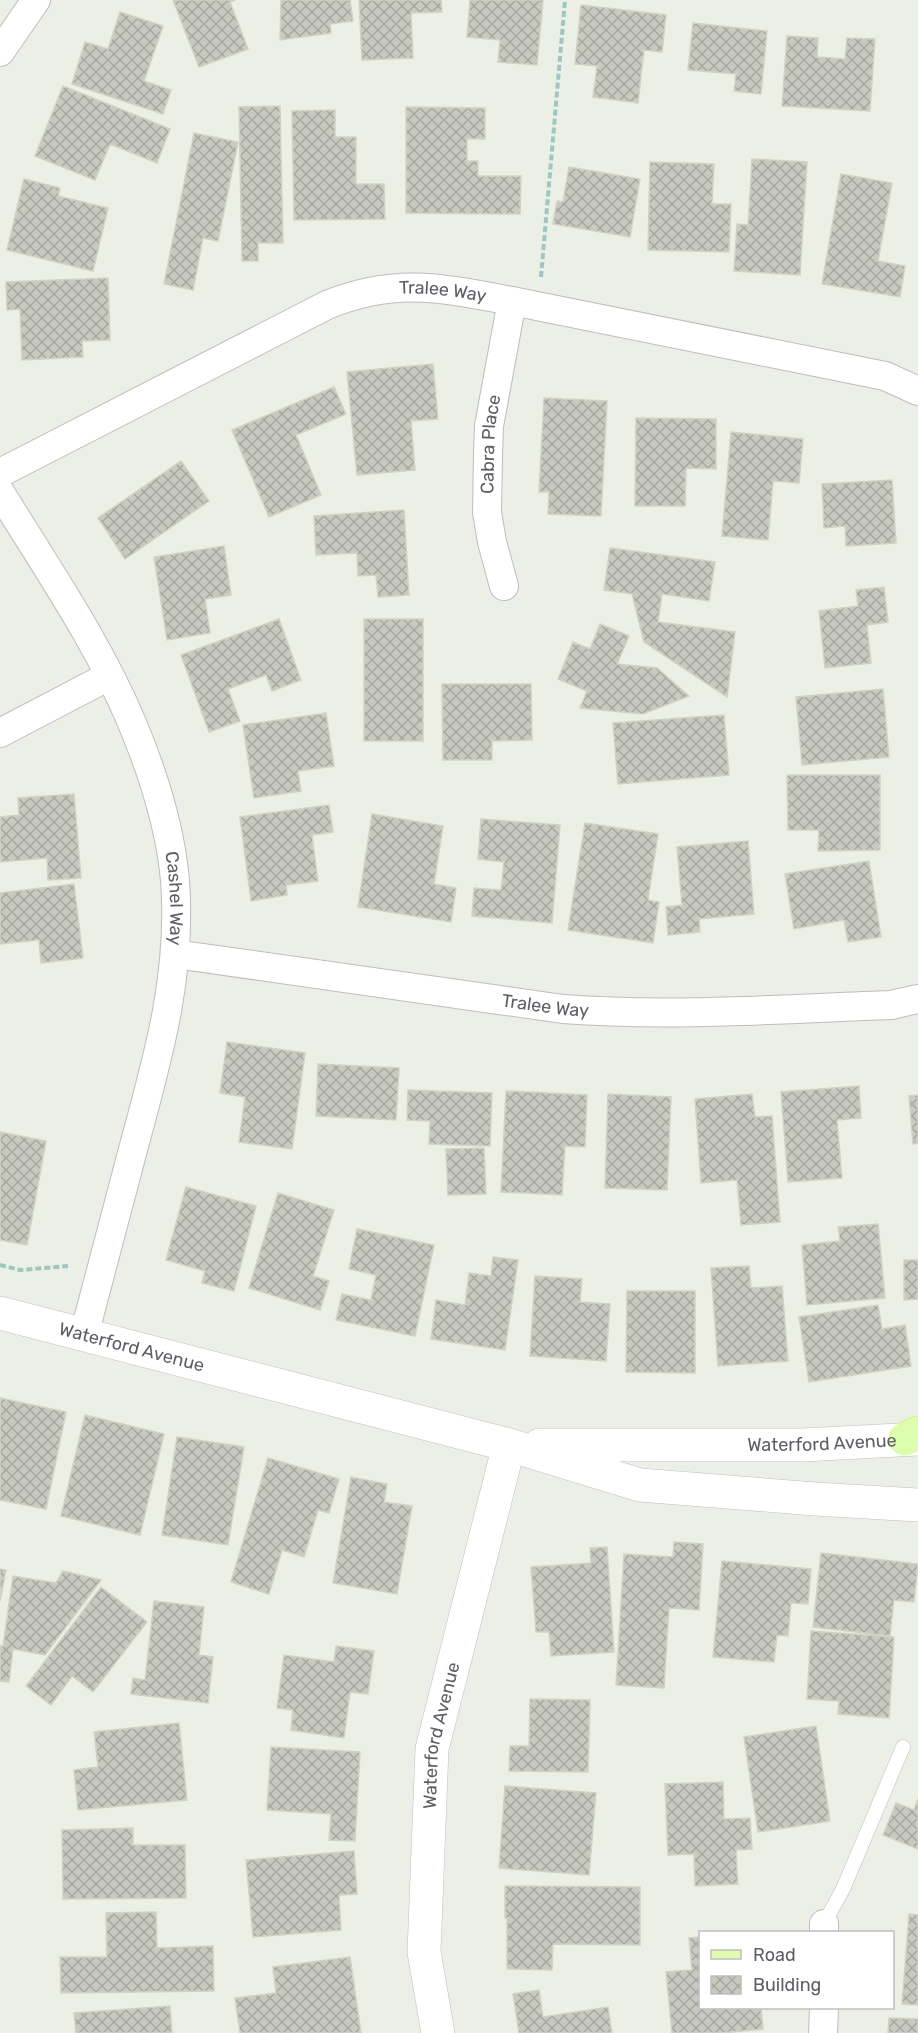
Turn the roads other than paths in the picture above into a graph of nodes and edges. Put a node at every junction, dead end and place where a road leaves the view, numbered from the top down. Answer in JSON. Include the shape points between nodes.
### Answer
{"nodes":[{"id":1,"x":36,"y":0,"type":"edge"},
{"id":2,"x":0,"y":52,"type":"edge"},
{"id":3,"x":525,"y":304,"type":"junction"},
{"id":4,"x":918,"y":391,"type":"edge"},
{"id":5,"x":0,"y":472,"type":"edge"},
{"id":6,"x":0,"y":492,"type":"edge"},
{"id":7,"x":504,"y":586,"type":"dead end"},
{"id":8,"x":109,"y":676,"type":"junction"},
{"id":9,"x":0,"y":733,"type":"edge"},
{"id":10,"x":175,"y":954,"type":"junction"},
{"id":11,"x":918,"y":999,"type":"edge"},
{"id":12,"x":0,"y":1313,"type":"edge"},
{"id":13,"x":84,"y":1335,"type":"junction"},
{"id":14,"x":914,"y":1437,"type":"edge"},
{"id":15,"x":508,"y":1445,"type":"junction"},
{"id":16,"x":918,"y":1505,"type":"edge"},
{"id":17,"x":903,"y":1747,"type":"dead end"},
{"id":18,"x":824,"y":1928,"type":"edge"},
{"id":19,"x":824,"y":2009,"type":"edge"},
{"id":20,"x":438,"y":2033,"type":"edge"},
{"id":21,"x":823,"y":2033,"type":"edge"}],
"edges":[{"from":1,"to":2,"type":"street"},
{"from":3,"to":4,"type":"street","name":"Tralee Way","via":[[885,376]]},
{"from":3,"to":5,"type":"street","name":"Tralee Way","via":[[410,287],[351,296]]},
{"from":3,"to":7,"type":"street","name":"Cabra Place","via":[[489,426],[488,512]]},
{"from":6,"to":8,"type":"street","name":"Cashel Way"},
{"from":8,"to":9,"type":"street"},
{"from":8,"to":10,"type":"street","name":"Cashel Way","via":[[147,760],[169,837],[175,879]]},
{"from":10,"to":11,"type":"street","name":"Tralee Way","via":[[563,1009],[611,1012],[891,1005]]},
{"from":10,"to":13,"type":"street","name":"Cashel Way","via":[[163,1037]]},
{"from":12,"to":13,"type":"street","name":"Waterford Avenue"},
{"from":13,"to":15,"type":"street","name":"Waterford Avenue"},
{"from":14,"to":15,"type":"street","name":"Waterford Avenue","via":[[803,1445]]},
{"from":15,"to":16,"type":"street","name":"Waterford Avenue","via":[[640,1485]]},
{"from":15,"to":20,"type":"street","name":"Waterford Avenue","via":[[432,1749],[424,1952]]},
{"from":17,"to":18,"type":"lane"},
{"from":19,"to":21,"type":"street"}]}
